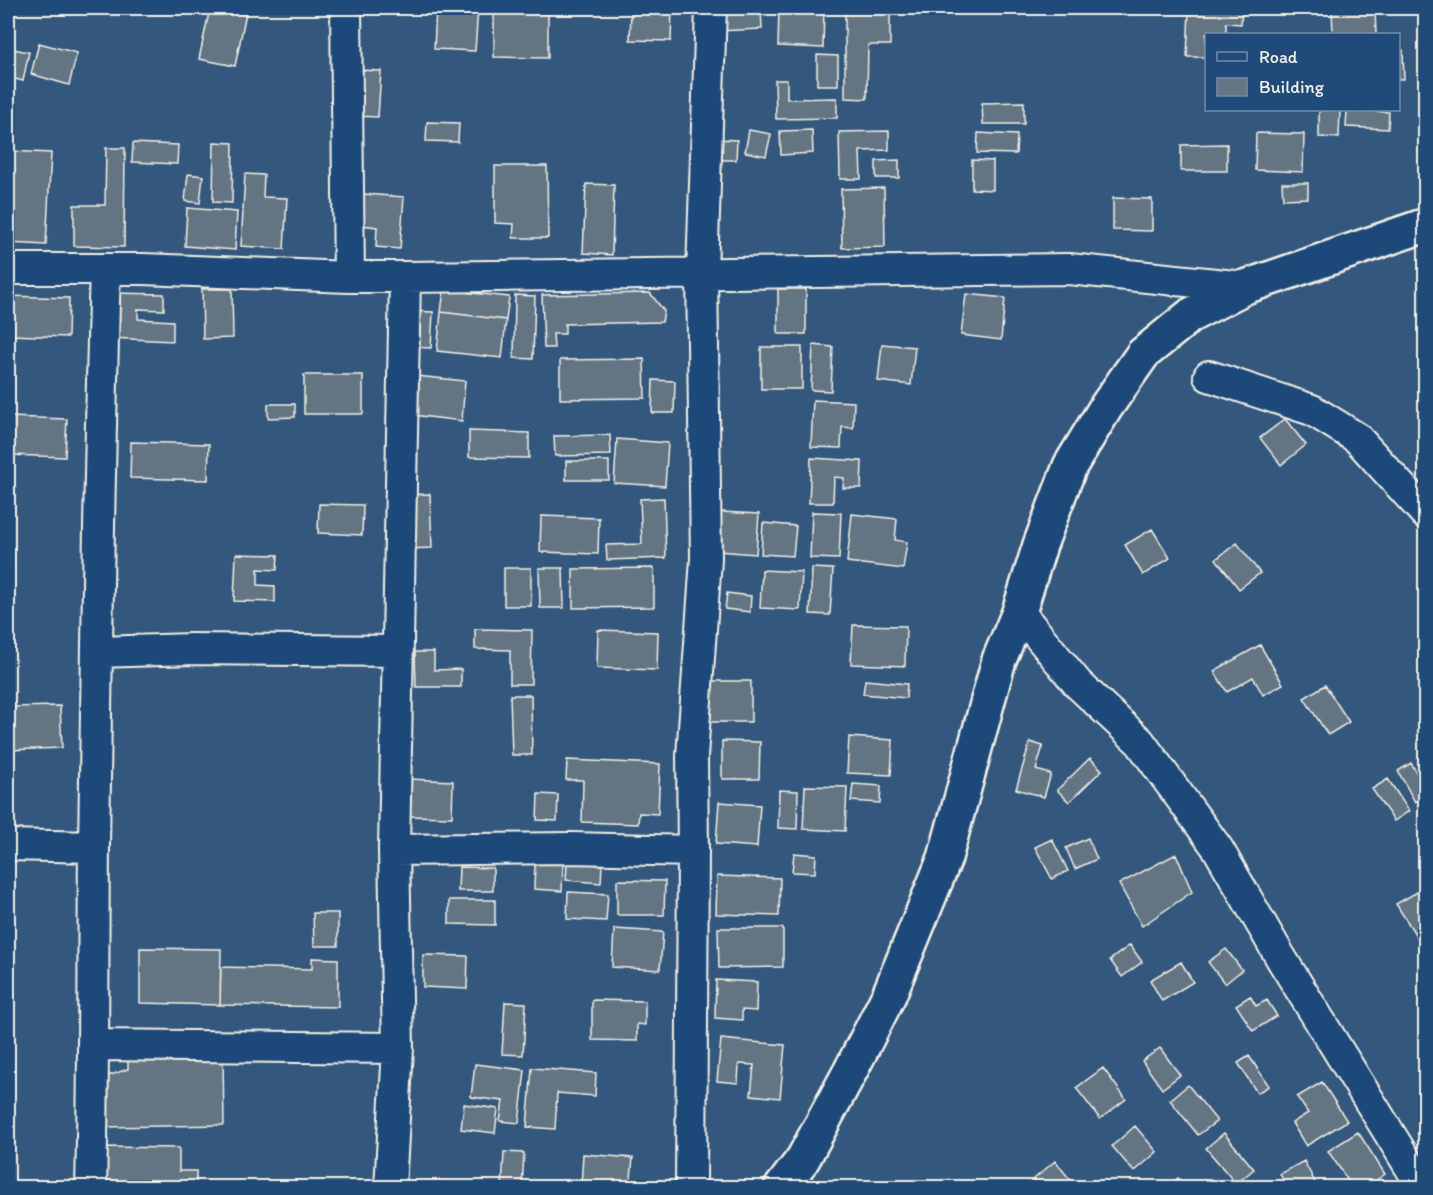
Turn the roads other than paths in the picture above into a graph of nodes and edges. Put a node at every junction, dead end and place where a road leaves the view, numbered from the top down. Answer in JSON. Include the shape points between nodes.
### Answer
{"nodes":[{"id":1,"x":346,"y":8,"type":"edge"},
{"id":2,"x":711,"y":8,"type":"edge"},
{"id":3,"x":1425,"y":225,"type":"edge"},
{"id":4,"x":8,"y":269,"type":"edge"},
{"id":5,"x":105,"y":269,"type":"junction"},
{"id":6,"x":702,"y":272,"type":"junction"},
{"id":7,"x":349,"y":277,"type":"junction"},
{"id":8,"x":405,"y":278,"type":"junction"},
{"id":9,"x":1245,"y":286,"type":"junction"},
{"id":10,"x":1209,"y":376,"type":"dead end"},
{"id":11,"x":1425,"y":514,"type":"edge"},
{"id":12,"x":1019,"y":612,"type":"junction"},
{"id":13,"x":397,"y":651,"type":"junction"},
{"id":14,"x":98,"y":652,"type":"junction"},
{"id":15,"x":8,"y":845,"type":"edge"},
{"id":16,"x":94,"y":847,"type":"junction"},
{"id":17,"x":394,"y":850,"type":"junction"},
{"id":18,"x":693,"y":851,"type":"junction"},
{"id":19,"x":95,"y":1045,"type":"junction"},
{"id":20,"x":398,"y":1048,"type":"junction"},
{"id":21,"x":1422,"y":1186,"type":"edge"},
{"id":22,"x":91,"y":1188,"type":"edge"},
{"id":23,"x":390,"y":1188,"type":"edge"},
{"id":24,"x":690,"y":1188,"type":"edge"},
{"id":25,"x":781,"y":1188,"type":"edge"}],
"edges":[{"from":1,"to":7,"type":"street"},
{"from":2,"to":6,"type":"street"},
{"from":3,"to":9,"type":"main road"},
{"from":4,"to":5,"type":"street"},
{"from":5,"to":7,"type":"street"},
{"from":5,"to":14,"type":"street"},
{"from":6,"to":8,"type":"street"},
{"from":6,"to":9,"type":"street","via":[[1069,268]]},
{"from":6,"to":18,"type":"street","via":[[706,559],[692,756]]},
{"from":7,"to":8,"type":"street"},
{"from":8,"to":13,"type":"street"},
{"from":9,"to":12,"type":"main road","via":[[1191,315],[1143,354],[1106,406],[1070,466]]},
{"from":10,"to":11,"type":"street","via":[[1312,410],[1357,438]]},
{"from":12,"to":21,"type":"street","via":[[1078,684],[1140,742],[1218,849]]},
{"from":12,"to":25,"type":"main road","via":[[999,660],[945,858],[889,995],[803,1159]]},
{"from":13,"to":14,"type":"street"},
{"from":13,"to":17,"type":"street"},
{"from":14,"to":16,"type":"street"},
{"from":15,"to":16,"type":"street"},
{"from":16,"to":19,"type":"street"},
{"from":17,"to":18,"type":"street"},
{"from":17,"to":20,"type":"street"},
{"from":18,"to":24,"type":"street"},
{"from":19,"to":20,"type":"street"},
{"from":19,"to":22,"type":"street"},
{"from":20,"to":23,"type":"street"}]}
